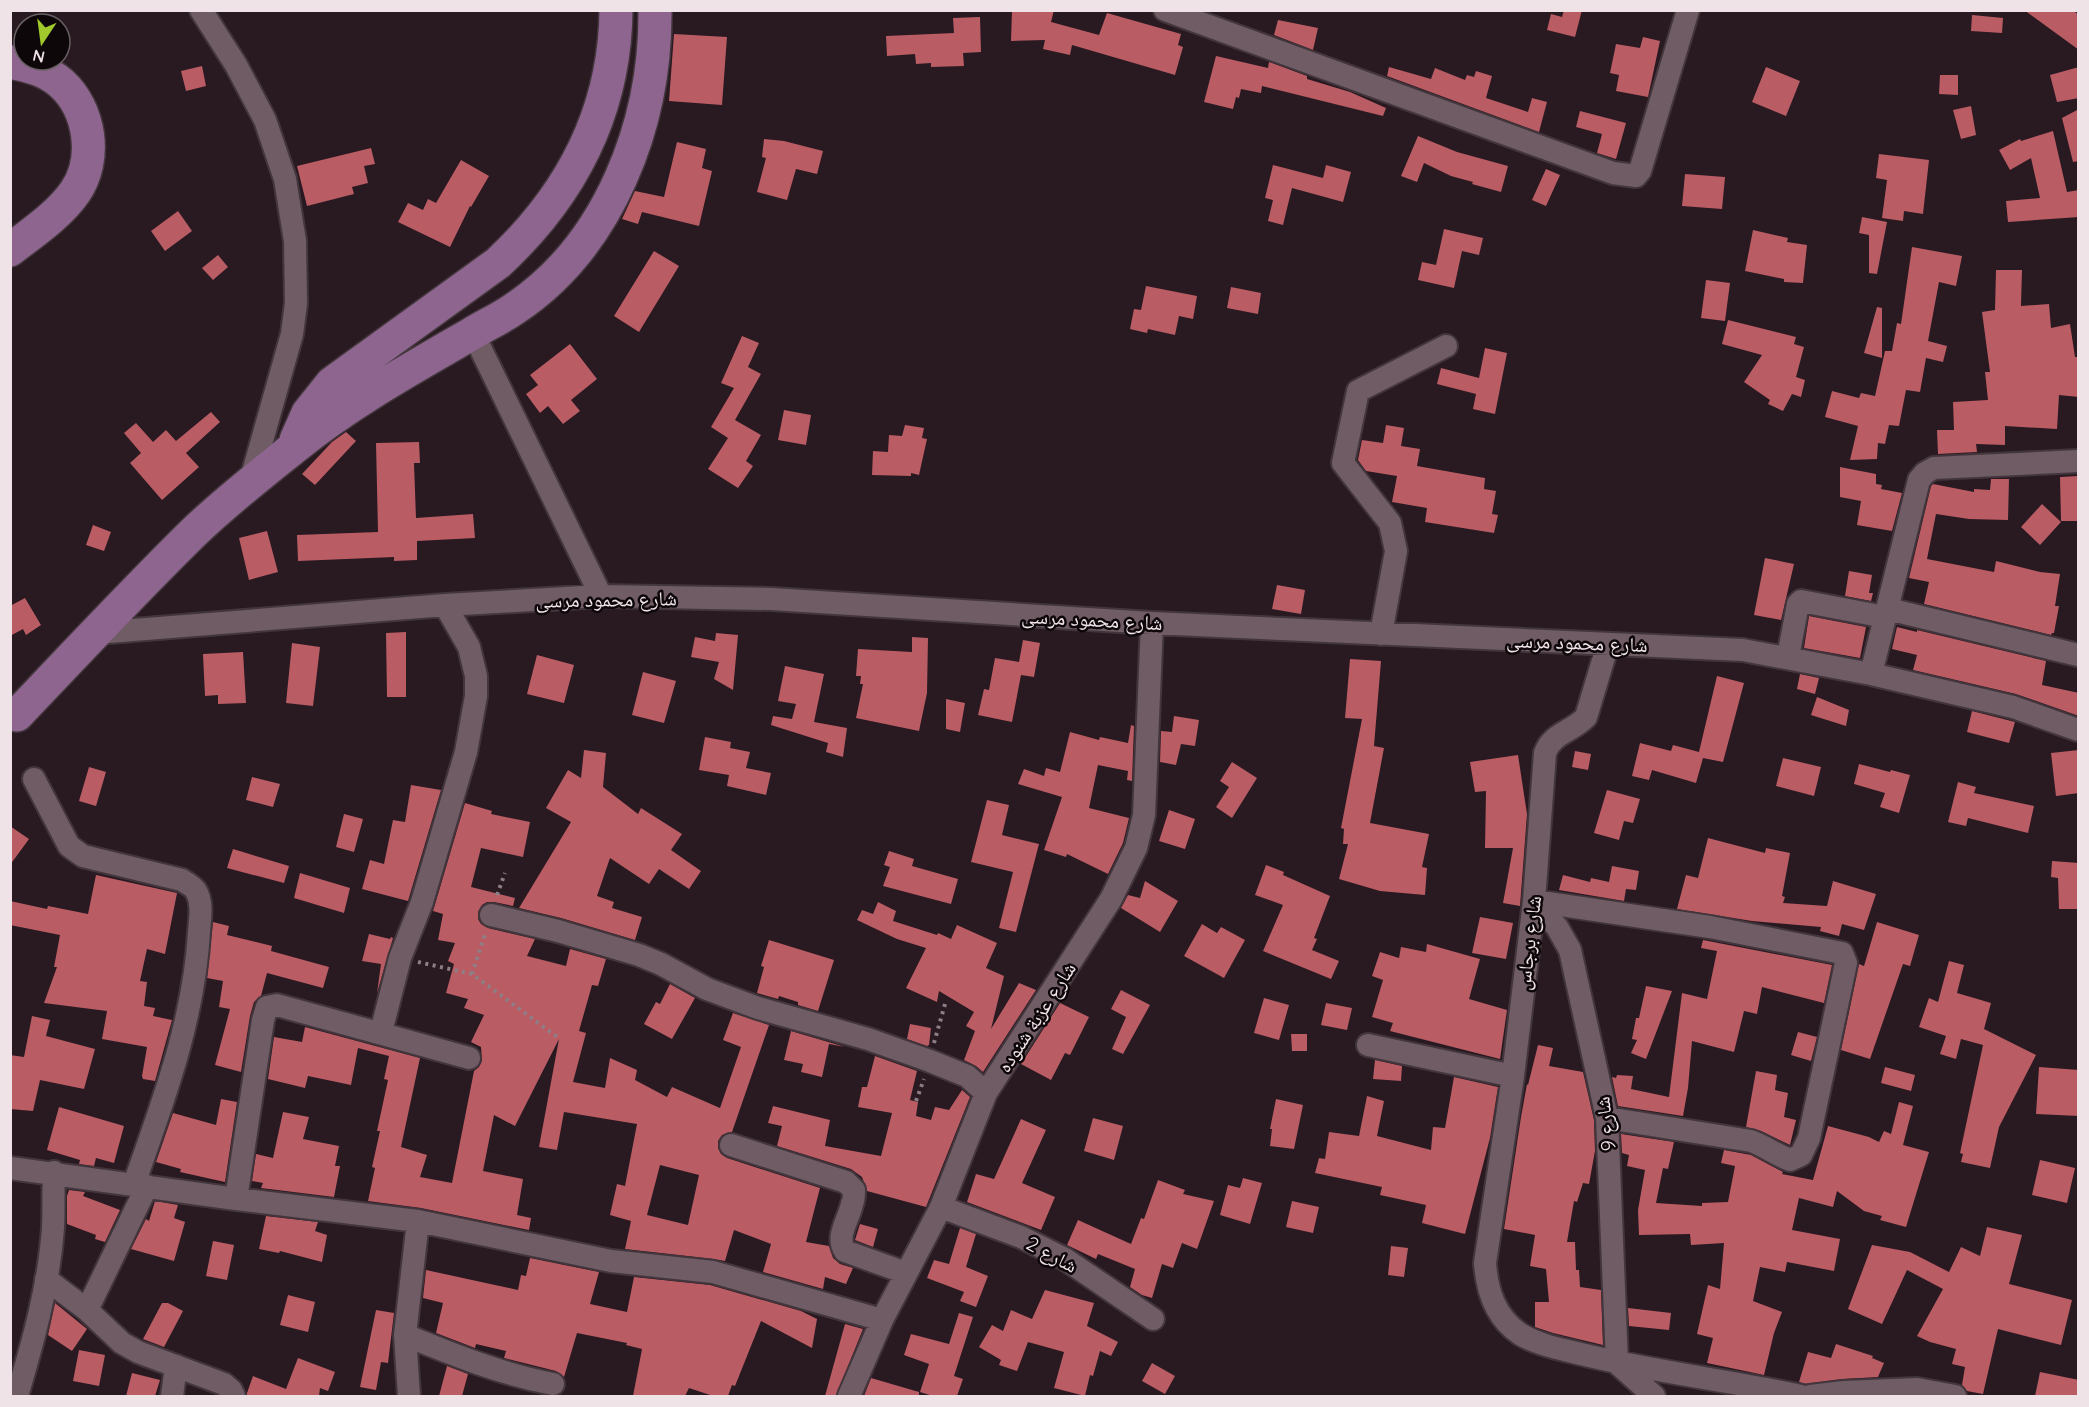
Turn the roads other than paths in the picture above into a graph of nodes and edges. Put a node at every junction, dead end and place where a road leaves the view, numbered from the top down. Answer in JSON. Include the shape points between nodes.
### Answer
{"nodes":[{"id":1,"x":201,"y":10,"type":"edge"},
{"id":2,"x":616,"y":10,"type":"edge"},
{"id":3,"x":655,"y":10,"type":"edge"},
{"id":4,"x":1164,"y":10,"type":"edge"},
{"id":5,"x":1688,"y":10,"type":"edge"},
{"id":6,"x":10,"y":62,"type":"edge"},
{"id":7,"x":10,"y":250,"type":"edge"},
{"id":8,"x":473,"y":333,"type":"junction"},
{"id":9,"x":1446,"y":346,"type":"dead end"},
{"id":10,"x":293,"y":448,"type":"junction"},
{"id":11,"x":2079,"y":461,"type":"edge"},
{"id":12,"x":250,"y":483,"type":"junction"},
{"id":13,"x":601,"y":596,"type":"junction"},
{"id":14,"x":445,"y":605,"type":"junction"},
{"id":15,"x":1887,"y":613,"type":"junction"},
{"id":16,"x":1152,"y":623,"type":"junction"},
{"id":17,"x":96,"y":633,"type":"junction"},
{"id":18,"x":1381,"y":634,"type":"junction"},
{"id":19,"x":1608,"y":644,"type":"junction"},
{"id":20,"x":2079,"y":655,"type":"edge"},
{"id":21,"x":1788,"y":657,"type":"junction"},
{"id":22,"x":1871,"y":674,"type":"junction"},
{"id":23,"x":13,"y":716,"type":"edge"},
{"id":24,"x":2079,"y":730,"type":"edge"},
{"id":25,"x":34,"y":779,"type":"dead end"},
{"id":26,"x":1534,"y":901,"type":"junction"},
{"id":27,"x":491,"y":915,"type":"dead end"},
{"id":28,"x":381,"y":1032,"type":"junction"},
{"id":29,"x":1368,"y":1045,"type":"dead end"},
{"id":30,"x":469,"y":1058,"type":"dead end"},
{"id":31,"x":1513,"y":1076,"type":"junction"},
{"id":32,"x":987,"y":1093,"type":"junction"},
{"id":33,"x":1607,"y":1118,"type":"junction"},
{"id":34,"x":731,"y":1144,"type":"dead end"},
{"id":35,"x":10,"y":1167,"type":"edge"},
{"id":36,"x":54,"y":1172,"type":"junction"},
{"id":37,"x":141,"y":1185,"type":"junction"},
{"id":38,"x":236,"y":1199,"type":"junction"},
{"id":39,"x":941,"y":1207,"type":"junction"},
{"id":40,"x":418,"y":1221,"type":"junction"},
{"id":41,"x":906,"y":1273,"type":"junction"},
{"id":42,"x":46,"y":1279,"type":"junction"},
{"id":43,"x":87,"y":1310,"type":"junction"},
{"id":44,"x":1153,"y":1319,"type":"dead end"},
{"id":45,"x":882,"y":1320,"type":"junction"},
{"id":46,"x":405,"y":1335,"type":"junction"},
{"id":47,"x":1617,"y":1363,"type":"junction"},
{"id":48,"x":176,"y":1366,"type":"junction"},
{"id":49,"x":553,"y":1384,"type":"dead end"},
{"id":50,"x":17,"y":1396,"type":"edge"},
{"id":51,"x":172,"y":1396,"type":"edge"},
{"id":52,"x":234,"y":1396,"type":"edge"},
{"id":53,"x":409,"y":1396,"type":"edge"},
{"id":54,"x":849,"y":1396,"type":"edge"},
{"id":55,"x":1654,"y":1396,"type":"edge"},
{"id":56,"x":1802,"y":1396,"type":"edge"},
{"id":57,"x":1810,"y":1396,"type":"edge"},
{"id":58,"x":1954,"y":1396,"type":"edge"}],
"edges":[{"from":1,"to":12,"type":"street","via":[[265,120],[285,179],[295,240],[296,303],[292,334]]},
{"from":2,"to":10,"type":"main road","via":[[613,59],[598,119],[557,198],[498,262],[332,383],[308,413]]},
{"from":3,"to":8,"type":"main road","via":[[653,53],[640,123],[606,209],[554,276],[516,308]]},
{"from":4,"to":5,"type":"street","via":[[1628,177],[1640,171]]},
{"from":6,"to":7,"type":"main road","via":[[36,67],[61,83],[79,106],[88,134],[87,164],[75,191]]},
{"from":8,"to":10,"type":"main road","via":[[326,422]]},
{"from":8,"to":13,"type":"street"},
{"from":9,"to":18,"type":"street","via":[[1358,391],[1343,463],[1390,523],[1396,551]]},
{"from":10,"to":12,"type":"main road"},
{"from":11,"to":15,"type":"street","via":[[1934,468],[1925,473],[1919,480]]},
{"from":12,"to":17,"type":"main road","via":[[195,532]]},
{"from":13,"to":14,"type":"street","name":"شارع محمود مرسى"},
{"from":13,"to":16,"type":"street","name":"شارع محمود مرسى","via":[[771,599]]},
{"from":14,"to":17,"type":"street","name":"شارع محمود مرسى"},
{"from":14,"to":28,"type":"street","via":[[469,647],[476,696],[466,752],[422,902],[400,958]]},
{"from":15,"to":20,"type":"street"},
{"from":15,"to":21,"type":"street","via":[[1802,601],[1798,604]]},
{"from":15,"to":22,"type":"street"},
{"from":16,"to":18,"type":"street","name":"شارع محمود مرسى"},
{"from":16,"to":32,"type":"street","name":"شارع عزبة شنوده","via":[[1144,815],[1136,848],[1112,899]]},
{"from":17,"to":23,"type":"main road"},
{"from":18,"to":19,"type":"street","name":"شارع محمود مرسى"},
{"from":19,"to":21,"type":"street","name":"شارع محمود مرسى","via":[[1743,650]]},
{"from":19,"to":26,"type":"street","name":"شارع برجاس","via":[[1586,717],[1553,739],[1545,753]]},
{"from":21,"to":22,"type":"street","name":"شارع محمود مرسى"},
{"from":22,"to":24,"type":"street","name":"شارع محمود مرسى","via":[[2013,708]]},
{"from":25,"to":37,"type":"street","via":[[69,846],[83,856],[182,880],[196,890],[201,906],[191,999]]},
{"from":26,"to":31,"type":"street","name":"شارع برجاس"},
{"from":26,"to":33,"type":"street","name":"شارع 9","via":[[1557,927],[1570,950]]},
{"from":26,"to":33,"type":"street","via":[[1710,927],[1842,953],[1846,963],[1809,1138],[1801,1155],[1790,1160],[1751,1141]]},
{"from":27,"to":32,"type":"street","via":[[639,955],[707,989],[758,1008],[930,1061],[967,1077]]},
{"from":28,"to":30,"type":"street"},
{"from":28,"to":38,"type":"street","via":[[277,1005],[267,1007]]},
{"from":29,"to":31,"type":"street"},
{"from":31,"to":47,"type":"street","name":"شارع برجاس","via":[[1485,1263],[1486,1284],[1504,1320],[1520,1334],[1539,1343]]},
{"from":32,"to":39,"type":"street","name":"شارع عزبة شنوده"},
{"from":33,"to":47,"type":"street","name":"شارع 9"},
{"from":34,"to":41,"type":"street","via":[[846,1182],[854,1190],[853,1202],[840,1245],[845,1251]]},
{"from":35,"to":36,"type":"street"},
{"from":36,"to":37,"type":"street"},
{"from":36,"to":42,"type":"street"},
{"from":37,"to":38,"type":"street"},
{"from":37,"to":43,"type":"street"},
{"from":38,"to":40,"type":"street"},
{"from":39,"to":41,"type":"street","name":"شارع عزبة شنوده"},
{"from":39,"to":44,"type":"street","name":"شارع 2","via":[[1021,1237],[1065,1259]]},
{"from":40,"to":45,"type":"street","via":[[611,1261],[713,1272]]},
{"from":40,"to":46,"type":"street"},
{"from":41,"to":45,"type":"street","name":"شارع عزبة شنوده"},
{"from":42,"to":43,"type":"street"},
{"from":42,"to":50,"type":"street"},
{"from":43,"to":48,"type":"street","via":[[122,1343]]},
{"from":45,"to":54,"type":"street","name":"شارع عزبة شنوده"},
{"from":46,"to":49,"type":"street","via":[[509,1374]]},
{"from":46,"to":53,"type":"street"},
{"from":47,"to":55,"type":"street"},
{"from":47,"to":56,"type":"street","name":"شارع برجاس"},
{"from":48,"to":51,"type":"street"},
{"from":48,"to":52,"type":"street","via":[[224,1384]]},
{"from":57,"to":58,"type":"street","via":[[1917,1389]]}]}
